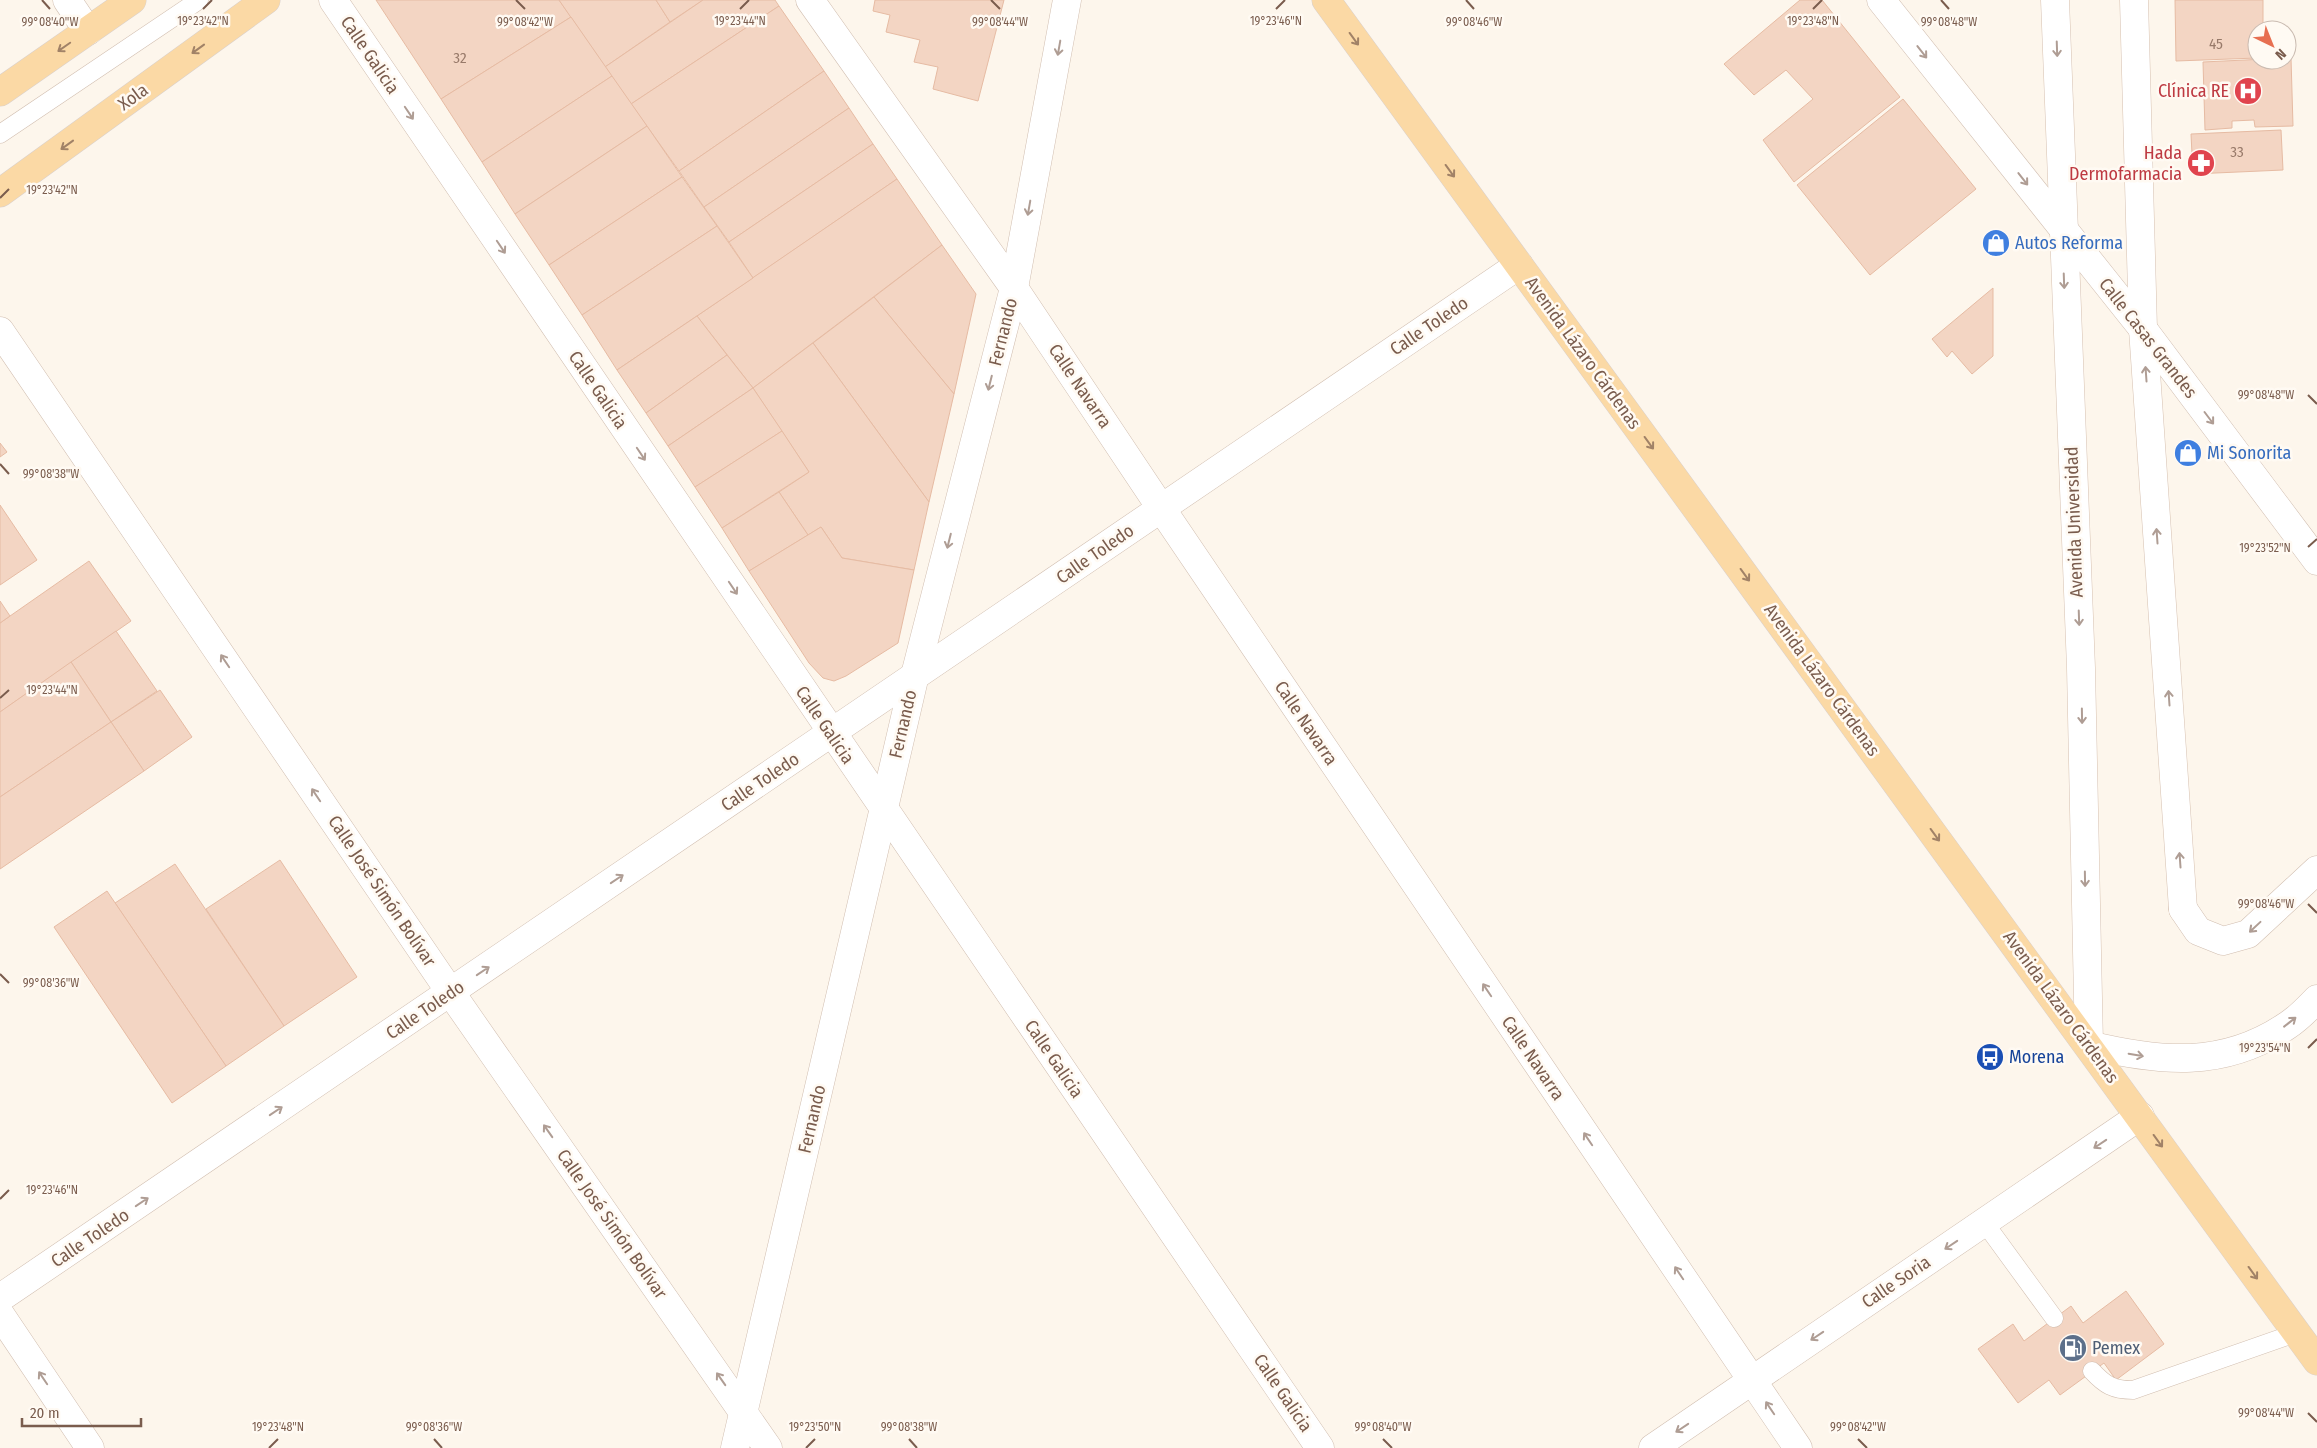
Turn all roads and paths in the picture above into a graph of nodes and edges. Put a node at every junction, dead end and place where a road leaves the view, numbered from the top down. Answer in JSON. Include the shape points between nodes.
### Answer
{"nodes":[{"id":1,"x":67,"y":0,"type":"edge"},
{"id":2,"x":132,"y":0,"type":"edge"},
{"id":3,"x":199,"y":0,"type":"edge"},
{"id":4,"x":266,"y":0,"type":"edge"},
{"id":5,"x":333,"y":0,"type":"edge"},
{"id":6,"x":810,"y":0,"type":"edge"},
{"id":7,"x":1068,"y":0,"type":"edge"},
{"id":8,"x":1326,"y":0,"type":"edge"},
{"id":9,"x":1881,"y":0,"type":"edge"},
{"id":10,"x":2055,"y":0,"type":"edge"},
{"id":11,"x":2134,"y":0,"type":"edge"},
{"id":12,"x":88,"y":31,"type":"junction"},
{"id":13,"x":0,"y":92,"type":"edge"},
{"id":14,"x":0,"y":134,"type":"edge"},
{"id":15,"x":0,"y":193,"type":"edge"},
{"id":16,"x":2062,"y":228,"type":"junction"},
{"id":17,"x":1519,"y":265,"type":"junction"},
{"id":18,"x":1014,"y":288,"type":"junction"},
{"id":19,"x":2143,"y":330,"type":"junction"},
{"id":20,"x":0,"y":331,"type":"edge"},
{"id":21,"x":1161,"y":508,"type":"junction"},
{"id":22,"x":2317,"y":561,"type":"edge"},
{"id":23,"x":914,"y":679,"type":"junction"},
{"id":24,"x":831,"y":733,"type":"junction"},
{"id":25,"x":883,"y":810,"type":"junction"},
{"id":26,"x":2317,"y":870,"type":"edge"},
{"id":27,"x":451,"y":993,"type":"junction"},
{"id":28,"x":2317,"y":999,"type":"edge"},
{"id":29,"x":2089,"y":1045,"type":"junction"},
{"id":30,"x":2140,"y":1116,"type":"junction"},
{"id":31,"x":1984,"y":1222,"type":"junction"},
{"id":32,"x":0,"y":1298,"type":"edge"},
{"id":33,"x":0,"y":1314,"type":"edge"},
{"id":34,"x":2054,"y":1318,"type":"dead end"},
{"id":35,"x":2296,"y":1333,"type":"junction"},
{"id":36,"x":2317,"y":1361,"type":"edge"},
{"id":37,"x":2092,"y":1371,"type":"dead end"},
{"id":38,"x":1752,"y":1381,"type":"junction"},
{"id":39,"x":744,"y":1411,"type":"junction"},
{"id":40,"x":90,"y":1448,"type":"edge"},
{"id":41,"x":736,"y":1448,"type":"edge"},
{"id":42,"x":768,"y":1448,"type":"edge"},
{"id":43,"x":1320,"y":1448,"type":"edge"},
{"id":44,"x":1653,"y":1448,"type":"edge"},
{"id":45,"x":1798,"y":1448,"type":"edge"}],
"edges":[{"from":1,"to":12,"type":"street"},
{"from":2,"to":12,"type":"main road"},
{"from":3,"to":14,"type":"lane"},
{"from":4,"to":15,"type":"main road","name":"Xola","one_way":true},
{"from":5,"to":24,"type":"street","name":"Calle Galicia","one_way":true},
{"from":6,"to":18,"type":"street","name":"Calle Navarra"},
{"from":7,"to":18,"type":"street","name":"Fernando","one_way":true},
{"from":8,"to":17,"type":"main road","name":"Avenida Lázaro Cárdenas","one_way":true},
{"from":9,"to":16,"type":"street","name":"Calle Casas Grandes","one_way":true},
{"from":10,"to":16,"type":"street","name":"Avenida Universidad","one_way":true},
{"from":11,"to":19,"type":"street"},
{"from":12,"to":13,"type":"main road","one_way":true},
{"from":16,"to":19,"type":"street","name":"Calle Casas Grandes"},
{"from":16,"to":29,"type":"street","name":"Avenida Universidad","one_way":true,"via":[[2081,668]]},
{"from":17,"to":21,"type":"street","name":"Calle Toledo"},
{"from":17,"to":29,"type":"main road","name":"Avenida Lázaro Cárdenas","one_way":true},
{"from":18,"to":21,"type":"street","name":"Calle Navarra"},
{"from":18,"to":23,"type":"street","name":"Fernando","one_way":true},
{"from":19,"to":22,"type":"street","name":"Calle Casas Grandes","one_way":true},
{"from":26,"to":19,"type":"street","one_way":true,"via":[[2248,934],[2223,941],[2198,932],[2183,909]]},
{"from":27,"to":20,"type":"street","name":"Calle José Simón Bolívar","one_way":true},
{"from":21,"to":23,"type":"street","name":"Calle Toledo"},
{"from":38,"to":21,"type":"street","name":"Calle Navarra","one_way":true},
{"from":23,"to":24,"type":"street","name":"Calle Toledo"},
{"from":23,"to":25,"type":"street","name":"Fernando"},
{"from":24,"to":25,"type":"street","name":"Calle Galicia"},
{"from":27,"to":24,"type":"street","name":"Calle Toledo","one_way":true},
{"from":25,"to":39,"type":"street","name":"Fernando"},
{"from":25,"to":43,"type":"street","name":"Calle Galicia"},
{"from":32,"to":27,"type":"street","name":"Calle Toledo","one_way":true},
{"from":39,"to":27,"type":"street","name":"Calle José Simón Bolívar","one_way":true},
{"from":29,"to":28,"type":"street","one_way":true,"via":[[2174,1060],[2215,1056],[2254,1044],[2289,1025]]},
{"from":29,"to":30,"type":"main road","name":"Avenida Lázaro Cárdenas"},
{"from":30,"to":31,"type":"street","name":"Calle Soria","one_way":true},
{"from":30,"to":35,"type":"main road","name":"Avenida Lázaro Cárdenas","one_way":true},
{"from":31,"to":34,"type":"lane"},
{"from":31,"to":38,"type":"street","name":"Calle Soria","one_way":true},
{"from":40,"to":33,"type":"street","one_way":true},
{"from":35,"to":36,"type":"main road","name":"Avenida Lázaro Cárdenas"},
{"from":35,"to":37,"type":"lane","via":[[2133,1390],[2118,1390],[2104,1384]]},
{"from":38,"to":44,"type":"street","name":"Calle Soria","one_way":true},
{"from":45,"to":38,"type":"street","name":"Calle Navarra","one_way":true},
{"from":39,"to":41,"type":"street","name":"Fernando"},
{"from":39,"to":42,"type":"street","name":"Calle José Simón Bolívar"}]}
